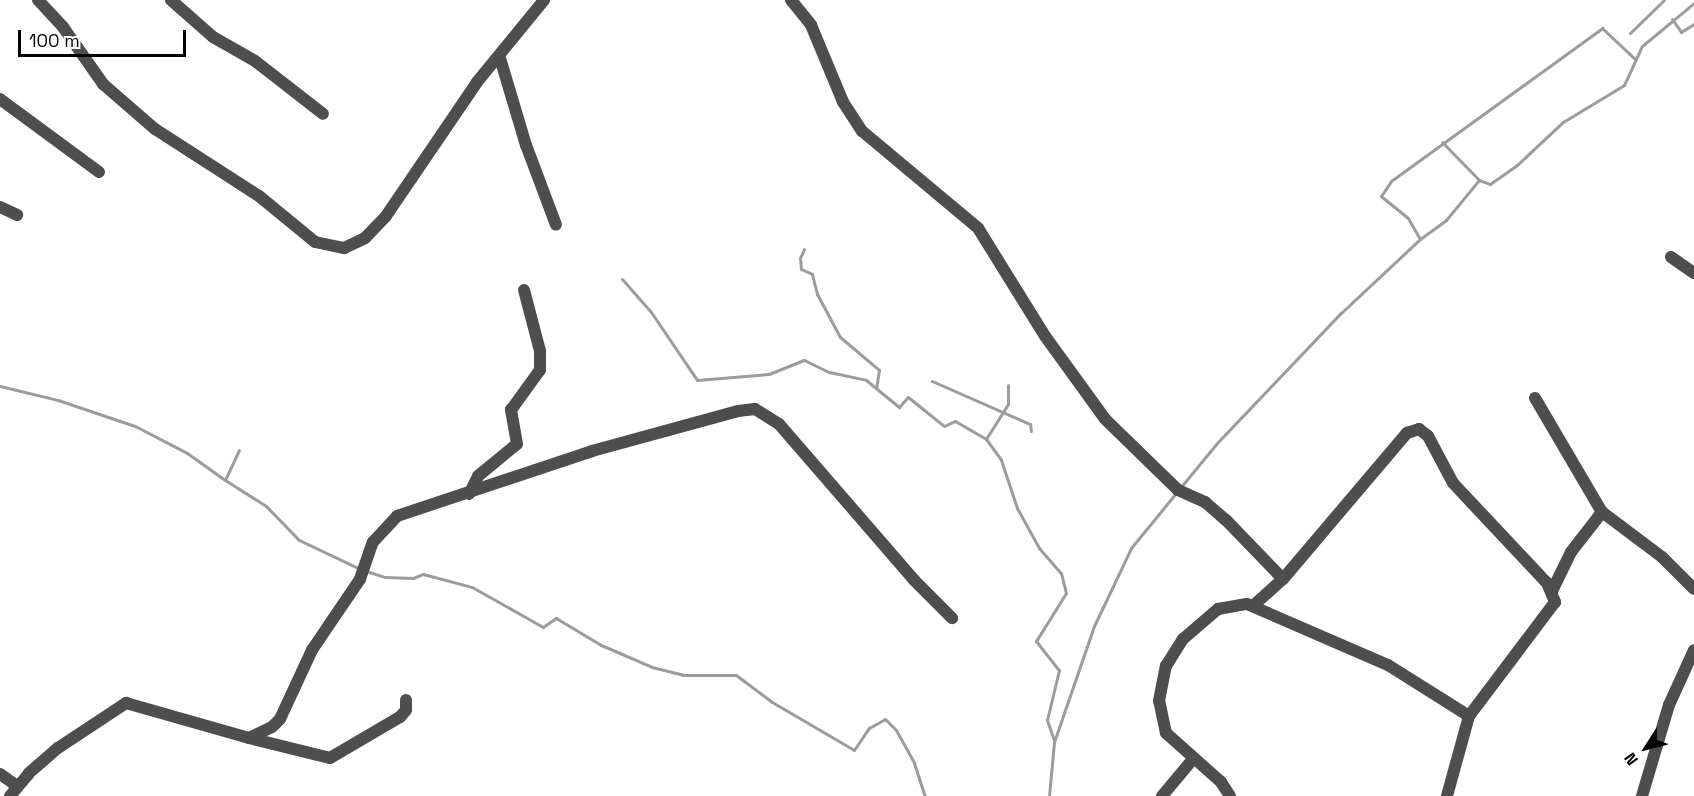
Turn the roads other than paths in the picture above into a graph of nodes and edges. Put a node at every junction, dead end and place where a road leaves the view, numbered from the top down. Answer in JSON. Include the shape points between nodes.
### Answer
{"nodes":[{"id":1,"x":38,"y":0,"type":"edge"},
{"id":2,"x":171,"y":0,"type":"edge"},
{"id":3,"x":544,"y":0,"type":"edge"},
{"id":4,"x":791,"y":0,"type":"edge"},
{"id":5,"x":500,"y":58,"type":"junction"},
{"id":6,"x":0,"y":99,"type":"edge"},
{"id":7,"x":322,"y":114,"type":"dead end"},
{"id":8,"x":99,"y":172,"type":"dead end"},
{"id":9,"x":0,"y":207,"type":"edge"},
{"id":10,"x":17,"y":215,"type":"dead end"},
{"id":11,"x":556,"y":225,"type":"dead end"},
{"id":12,"x":1671,"y":257,"type":"dead end"},
{"id":13,"x":1694,"y":273,"type":"edge"},
{"id":14,"x":524,"y":290,"type":"dead end"},
{"id":15,"x":1535,"y":398,"type":"dead end"},
{"id":16,"x":469,"y":494,"type":"junction"},
{"id":17,"x":1602,"y":512,"type":"junction"},
{"id":18,"x":1283,"y":579,"type":"junction"},
{"id":19,"x":1694,"y":589,"type":"edge"},
{"id":20,"x":1552,"y":591,"type":"junction"},
{"id":21,"x":1254,"y":605,"type":"junction"},
{"id":22,"x":952,"y":618,"type":"dead end"},
{"id":23,"x":1694,"y":650,"type":"edge"},
{"id":24,"x":406,"y":700,"type":"dead end"},
{"id":25,"x":1469,"y":716,"type":"junction"},
{"id":26,"x":249,"y":738,"type":"junction"},
{"id":27,"x":1193,"y":759,"type":"junction"},
{"id":28,"x":0,"y":774,"type":"edge"},
{"id":29,"x":1449,"y":791,"type":"edge"},
{"id":30,"x":12,"y":794,"type":"edge"},
{"id":31,"x":1162,"y":796,"type":"edge"},
{"id":32,"x":1230,"y":796,"type":"edge"},
{"id":33,"x":1461,"y":796,"type":"edge"},
{"id":34,"x":1642,"y":796,"type":"edge"}],
"edges":[{"from":1,"to":5,"type":"street","via":[[63,27],[103,84],[155,129],[259,196],[311,239],[328,247],[351,247],[372,232],[477,82]]},
{"from":2,"to":7,"type":"street","via":[[213,37],[255,61]]},
{"from":3,"to":5,"type":"street"},
{"from":4,"to":18,"type":"street","via":[[811,25],[843,102],[862,131],[978,228],[1045,336],[1105,419],[1178,490],[1205,502],[1226,520]]},
{"from":5,"to":11,"type":"street","via":[[526,145]]},
{"from":6,"to":8,"type":"street"},
{"from":9,"to":10,"type":"street"},
{"from":12,"to":13,"type":"street"},
{"from":14,"to":16,"type":"street","via":[[540,351],[540,370],[511,410],[517,444],[478,476]]},
{"from":15,"to":17,"type":"street"},
{"from":16,"to":22,"type":"street","via":[[592,451],[755,410],[778,424]]},
{"from":16,"to":26,"type":"street","via":[[398,516],[387,524],[373,542],[360,579],[312,650],[280,720]]},
{"from":17,"to":19,"type":"street","via":[[1662,557]]},
{"from":17,"to":20,"type":"street","via":[[1571,552]]},
{"from":18,"to":20,"type":"street","via":[[1415,428],[1428,436],[1441,467],[1462,495],[1524,556]]},
{"from":18,"to":21,"type":"street"},
{"from":20,"to":25,"type":"street","via":[[1555,602]]},
{"from":21,"to":25,"type":"street","via":[[1409,675]]},
{"from":21,"to":27,"type":"street","via":[[1227,606],[1206,617],[1183,639],[1166,666],[1159,701],[1163,727]]},
{"from":23,"to":34,"type":"street","via":[[1669,705]]},
{"from":24,"to":26,"type":"street","via":[[406,710],[400,717],[330,758]]},
{"from":25,"to":29,"type":"street"},
{"from":26,"to":30,"type":"street","via":[[126,703],[58,748]]},
{"from":27,"to":31,"type":"street"},
{"from":27,"to":32,"type":"street","via":[[1221,782]]},
{"from":28,"to":30,"type":"street"},
{"from":29,"to":33,"type":"street"}]}
